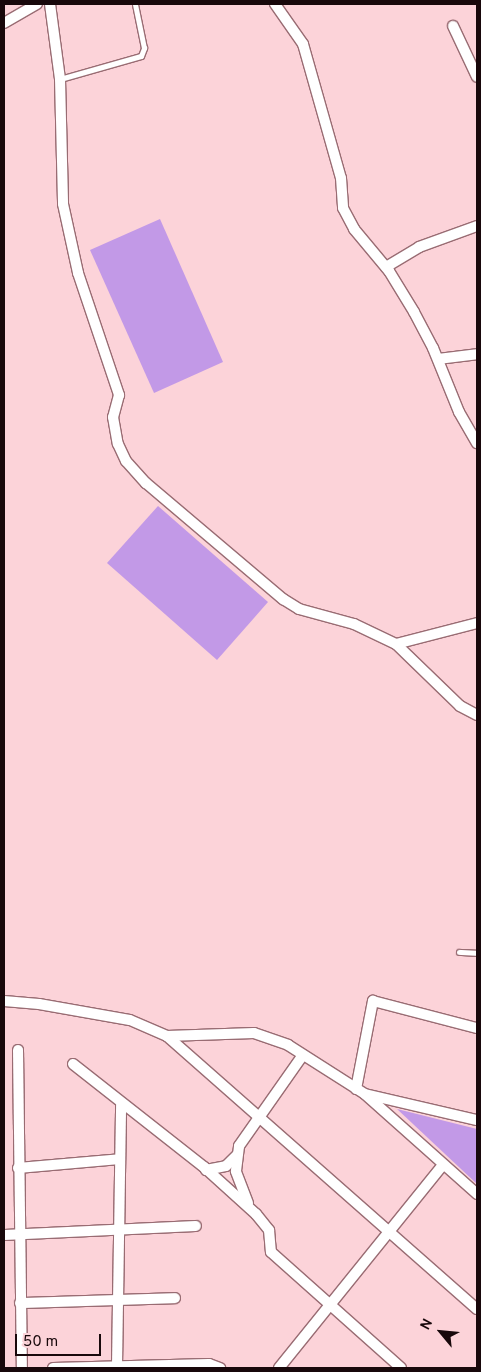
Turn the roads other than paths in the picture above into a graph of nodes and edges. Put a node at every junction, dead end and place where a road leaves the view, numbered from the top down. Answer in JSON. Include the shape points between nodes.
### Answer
{"nodes":[{"id":1,"x":37,"y":4,"type":"edge"},
{"id":2,"x":50,"y":4,"type":"edge"},
{"id":3,"x":134,"y":4,"type":"edge"},
{"id":4,"x":275,"y":4,"type":"edge"},
{"id":5,"x":4,"y":23,"type":"edge"},
{"id":6,"x":453,"y":26,"type":"dead end"},
{"id":7,"x":477,"y":77,"type":"edge"},
{"id":8,"x":60,"y":79,"type":"junction"},
{"id":9,"x":477,"y":226,"type":"edge"},
{"id":10,"x":386,"y":268,"type":"junction"},
{"id":11,"x":477,"y":354,"type":"edge"},
{"id":12,"x":438,"y":359,"type":"junction"},
{"id":13,"x":477,"y":443,"type":"edge"},
{"id":14,"x":477,"y":623,"type":"edge"},
{"id":15,"x":396,"y":644,"type":"junction"},
{"id":16,"x":477,"y":715,"type":"edge"},
{"id":17,"x":460,"y":952,"type":"dead end"},
{"id":18,"x":477,"y":953,"type":"edge"},
{"id":19,"x":4,"y":1001,"type":"edge"},
{"id":20,"x":477,"y":1028,"type":"edge"},
{"id":21,"x":167,"y":1036,"type":"junction"},
{"id":22,"x":18,"y":1050,"type":"dead end"},
{"id":23,"x":303,"y":1055,"type":"junction"},
{"id":24,"x":73,"y":1064,"type":"dead end"},
{"id":25,"x":361,"y":1092,"type":"junction"},
{"id":26,"x":121,"y":1105,"type":"junction"},
{"id":27,"x":257,"y":1118,"type":"junction"},
{"id":28,"x":477,"y":1120,"type":"edge"},
{"id":29,"x":237,"y":1155,"type":"junction"},
{"id":30,"x":120,"y":1158,"type":"junction"},
{"id":31,"x":442,"y":1164,"type":"junction"},
{"id":32,"x":18,"y":1168,"type":"junction"},
{"id":33,"x":206,"y":1170,"type":"junction"},
{"id":34,"x":477,"y":1194,"type":"edge"},
{"id":35,"x":250,"y":1209,"type":"junction"},
{"id":36,"x":196,"y":1226,"type":"dead end"},
{"id":37,"x":119,"y":1230,"type":"junction"},
{"id":38,"x":390,"y":1232,"type":"junction"},
{"id":39,"x":19,"y":1234,"type":"junction"},
{"id":40,"x":4,"y":1235,"type":"edge"},
{"id":41,"x":175,"y":1298,"type":"dead end"},
{"id":42,"x":118,"y":1300,"type":"junction"},
{"id":43,"x":20,"y":1303,"type":"junction"},
{"id":44,"x":333,"y":1305,"type":"junction"},
{"id":45,"x":477,"y":1309,"type":"edge"},
{"id":46,"x":117,"y":1366,"type":"junction"},
{"id":47,"x":22,"y":1368,"type":"edge"},
{"id":48,"x":53,"y":1368,"type":"edge"},
{"id":49,"x":220,"y":1368,"type":"edge"},
{"id":50,"x":279,"y":1368,"type":"edge"},
{"id":51,"x":401,"y":1368,"type":"edge"}],
"edges":[{"from":1,"to":5,"type":"street"},
{"from":2,"to":8,"type":"street"},
{"from":3,"to":8,"type":"lane","via":[[144,48],[142,56]]},
{"from":4,"to":10,"type":"street","via":[[303,44],[341,178],[343,208],[354,229]]},
{"from":6,"to":7,"type":"street"},
{"from":8,"to":15,"type":"street","via":[[63,204],[78,272],[119,395],[113,417],[118,444],[126,460],[146,483],[282,599],[299,610],[354,624]]},
{"from":9,"to":10,"type":"street","via":[[419,247]]},
{"from":10,"to":12,"type":"street"},
{"from":11,"to":12,"type":"street"},
{"from":12,"to":13,"type":"street","via":[[459,412]]},
{"from":14,"to":15,"type":"street"},
{"from":15,"to":16,"type":"street","via":[[460,706]]},
{"from":17,"to":18,"type":"lane"},
{"from":19,"to":21,"type":"street","via":[[130,1020]]},
{"from":20,"to":25,"type":"street","via":[[373,1001]]},
{"from":21,"to":23,"type":"street","via":[[254,1033],[288,1045]]},
{"from":21,"to":27,"type":"street"},
{"from":22,"to":32,"type":"street"},
{"from":23,"to":25,"type":"street"},
{"from":23,"to":27,"type":"street"},
{"from":24,"to":26,"type":"street"},
{"from":25,"to":28,"type":"street"},
{"from":25,"to":31,"type":"street"},
{"from":26,"to":30,"type":"street"},
{"from":26,"to":33,"type":"street"},
{"from":27,"to":29,"type":"street","via":[[244,1136]]},
{"from":27,"to":38,"type":"street"},
{"from":29,"to":33,"type":"street","via":[[226,1166]]},
{"from":29,"to":35,"type":"street","via":[[241,1189]]},
{"from":30,"to":32,"type":"street"},
{"from":30,"to":37,"type":"street"},
{"from":31,"to":34,"type":"street"},
{"from":31,"to":38,"type":"street"},
{"from":32,"to":39,"type":"street"},
{"from":33,"to":35,"type":"street"},
{"from":35,"to":44,"type":"street","via":[[269,1230],[271,1252]]},
{"from":36,"to":37,"type":"street"},
{"from":37,"to":39,"type":"street"},
{"from":37,"to":42,"type":"street"},
{"from":38,"to":44,"type":"street"},
{"from":38,"to":45,"type":"street"},
{"from":39,"to":40,"type":"street"},
{"from":39,"to":43,"type":"street"},
{"from":41,"to":42,"type":"street"},
{"from":42,"to":43,"type":"street"},
{"from":42,"to":46,"type":"street"},
{"from":43,"to":47,"type":"street"},
{"from":44,"to":50,"type":"street"},
{"from":44,"to":51,"type":"street"},
{"from":46,"to":48,"type":"street"},
{"from":46,"to":49,"type":"street","via":[[209,1364]]}]}
